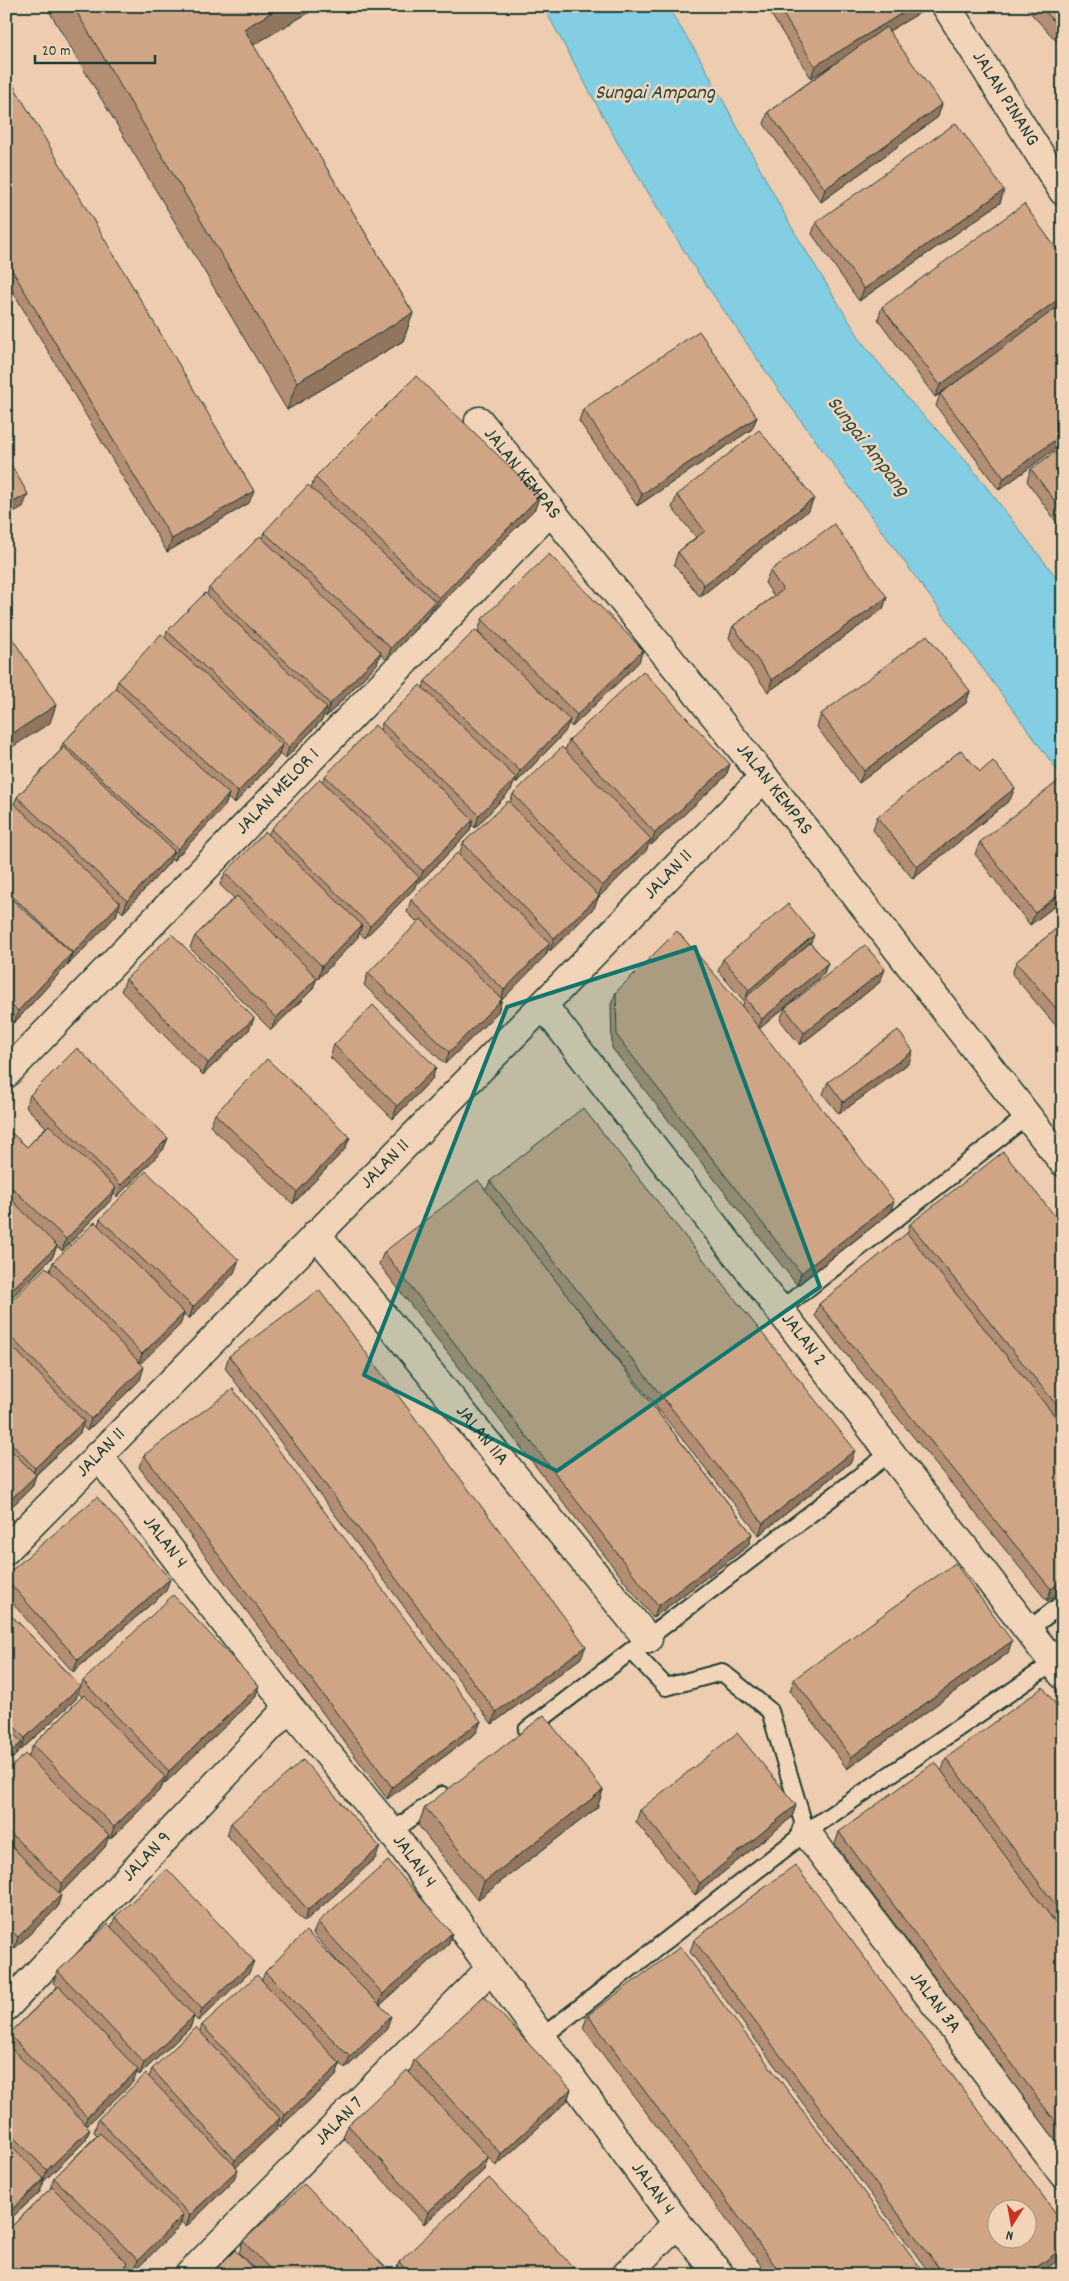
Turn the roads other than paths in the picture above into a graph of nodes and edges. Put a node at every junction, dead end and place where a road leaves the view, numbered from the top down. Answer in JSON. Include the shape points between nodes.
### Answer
{"nodes":[{"id":1,"x":946,"y":6,"type":"edge"},
{"id":2,"x":1063,"y":191,"type":"edge"},
{"id":3,"x":479,"y":421,"type":"dead end"},
{"id":4,"x":551,"y":510,"type":"junction"},
{"id":5,"x":764,"y":777,"type":"junction"},
{"id":6,"x":543,"y":1005,"type":"junction"},
{"id":7,"x":6,"y":1074,"type":"edge"},
{"id":8,"x":1027,"y":1116,"type":"junction"},
{"id":9,"x":1063,"y":1162,"type":"edge"},
{"id":10,"x":316,"y":1234,"type":"junction"},
{"id":11,"x":780,"y":1310,"type":"junction"},
{"id":12,"x":890,"y":1453,"type":"junction"},
{"id":13,"x":98,"y":1455,"type":"junction"},
{"id":14,"x":6,"y":1550,"type":"edge"},
{"id":15,"x":1063,"y":1603,"type":"edge"},
{"id":16,"x":1028,"y":1630,"type":"junction"},
{"id":17,"x":640,"y":1645,"type":"junction"},
{"id":18,"x":1058,"y":1669,"type":"edge"},
{"id":19,"x":289,"y":1707,"type":"junction"},
{"id":20,"x":516,"y":1739,"type":"edge"},
{"id":21,"x":454,"y":1786,"type":"edge"},
{"id":22,"x":392,"y":1832,"type":"junction"},
{"id":23,"x":806,"y":1832,"type":"junction"},
{"id":24,"x":491,"y":1968,"type":"junction"},
{"id":25,"x":6,"y":2008,"type":"edge"},
{"id":26,"x":542,"y":2037,"type":"junction"},
{"id":27,"x":1063,"y":2174,"type":"edge"},
{"id":28,"x":677,"y":2223,"type":"junction"},
{"id":29,"x":189,"y":2275,"type":"edge"},
{"id":30,"x":626,"y":2275,"type":"edge"},
{"id":31,"x":720,"y":2275,"type":"edge"}],
"edges":[{"from":1,"to":2,"type":"street","name":"JALAN PINANG"},
{"from":3,"to":4,"type":"street","name":"JALAN KEMPAS"},
{"from":4,"to":5,"type":"street","name":"JALAN KEMPAS"},
{"from":4,"to":7,"type":"street","name":"JALAN MELOR 1"},
{"from":5,"to":6,"type":"street","name":"JALAN 11"},
{"from":5,"to":8,"type":"street","name":"JALAN KEMPAS"},
{"from":6,"to":10,"type":"street","name":"JALAN 11"},
{"from":6,"to":11,"type":"street","name":"JALAN 2"},
{"from":8,"to":9,"type":"street","name":"JALAN KEMPAS"},
{"from":8,"to":11,"type":"lane"},
{"from":10,"to":13,"type":"street","name":"JALAN 11"},
{"from":10,"to":17,"type":"street","name":"JALAN 11A"},
{"from":11,"to":12,"type":"street","name":"JALAN 2"},
{"from":12,"to":16,"type":"street","name":"JALAN 2"},
{"from":12,"to":17,"type":"lane"},
{"from":13,"to":14,"type":"street","name":"JALAN 11"},
{"from":13,"to":19,"type":"street","name":"JALAN 4"},
{"from":15,"to":16,"type":"lane"},
{"from":16,"to":18,"type":"street","name":"JALAN 2"},
{"from":17,"to":20,"type":"lane"},
{"from":17,"to":23,"type":"lane","via":[[666,1687],[722,1672],[770,1711]]},
{"from":18,"to":23,"type":"lane"},
{"from":19,"to":22,"type":"street","name":"JALAN 4"},
{"from":19,"to":25,"type":"street","name":"JALAN 9"},
{"from":21,"to":22,"type":"lane"},
{"from":22,"to":24,"type":"street","name":"JALAN 4"},
{"from":23,"to":26,"type":"lane"},
{"from":23,"to":27,"type":"street","name":"JALAN 3A"},
{"from":24,"to":26,"type":"street","name":"JALAN 4"},
{"from":24,"to":29,"type":"street","name":"JALAN 7"},
{"from":26,"to":28,"type":"street","name":"JALAN 4"},
{"from":28,"to":30,"type":"street"},
{"from":28,"to":31,"type":"street","name":"JALAN 4"}]}
